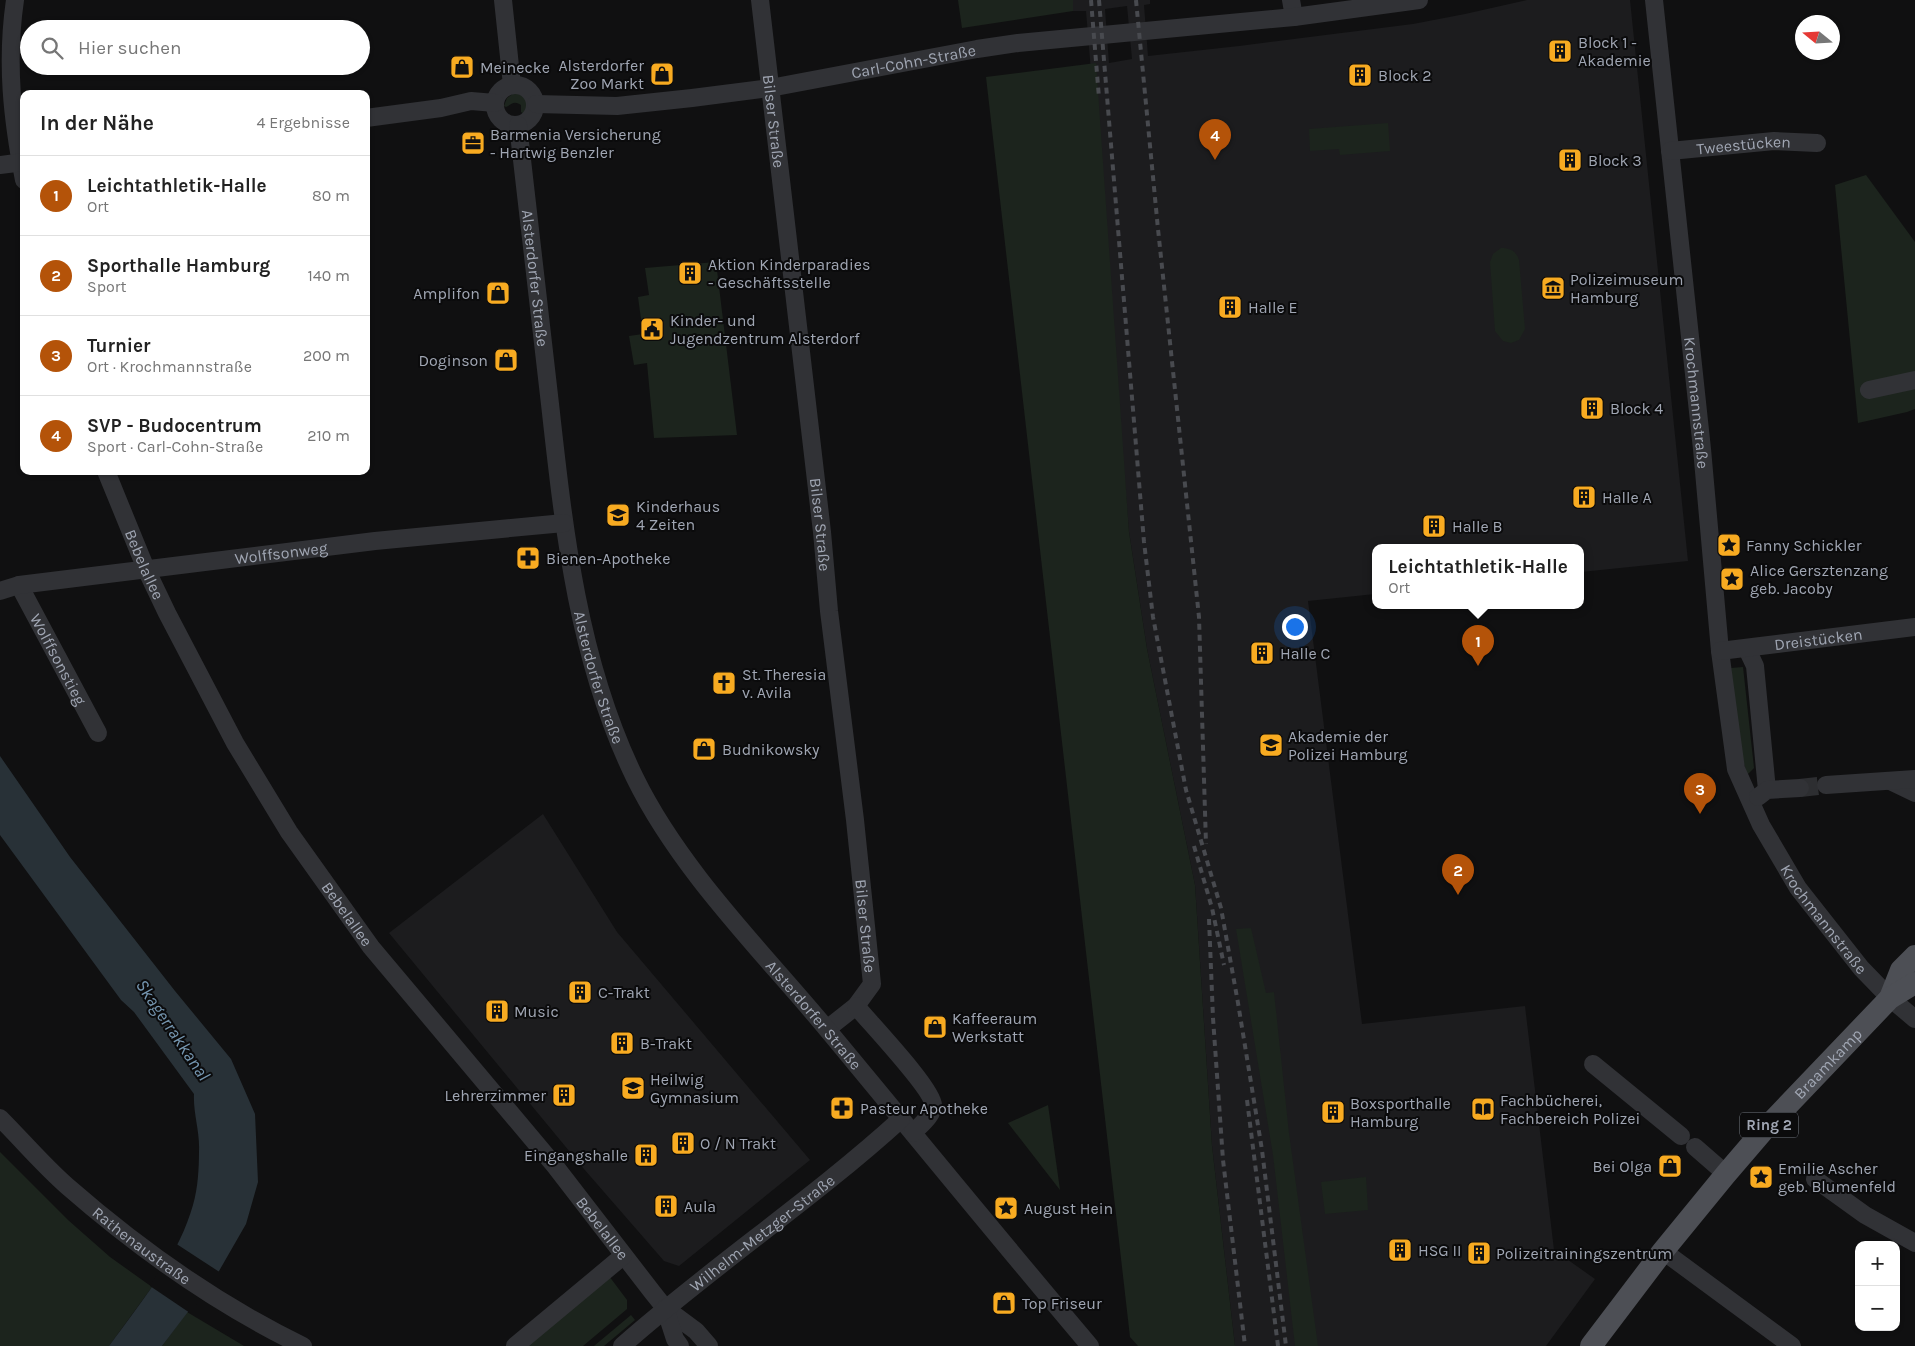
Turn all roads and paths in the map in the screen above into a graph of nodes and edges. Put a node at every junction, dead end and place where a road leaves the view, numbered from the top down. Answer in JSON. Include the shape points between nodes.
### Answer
{"nodes":[{"id":1,"x":15,"y":0,"type":"edge"},
{"id":2,"x":502,"y":0,"type":"edge"},
{"id":3,"x":760,"y":0,"type":"edge"},
{"id":4,"x":1419,"y":0,"type":"edge"},
{"id":5,"x":1654,"y":0,"type":"edge"},
{"id":6,"x":1292,"y":8,"type":"edge"},
{"id":7,"x":512,"y":85,"type":"junction"},
{"id":8,"x":770,"y":88,"type":"junction"},
{"id":9,"x":495,"y":103,"type":"junction"},
{"id":10,"x":536,"y":104,"type":"junction"},
{"id":11,"x":370,"y":117,"type":"edge"},
{"id":12,"x":518,"y":125,"type":"junction"},
{"id":13,"x":1817,"y":143,"type":"dead end"},
{"id":14,"x":1670,"y":151,"type":"junction"},
{"id":15,"x":20,"y":153,"type":"edge"},
{"id":16,"x":20,"y":162,"type":"edge"},
{"id":17,"x":0,"y":165,"type":"edge"},
{"id":18,"x":1915,"y":380,"type":"edge"},
{"id":19,"x":1869,"y":390,"type":"dead end"},
{"id":20,"x":108,"y":475,"type":"edge"},
{"id":21,"x":564,"y":524,"type":"junction"},
{"id":22,"x":146,"y":569,"type":"junction"},
{"id":23,"x":19,"y":585,"type":"junction"},
{"id":24,"x":0,"y":591,"type":"edge"},
{"id":25,"x":1915,"y":627,"type":"edge"},
{"id":26,"x":1747,"y":649,"type":"junction"},
{"id":27,"x":1720,"y":651,"type":"junction"},
{"id":28,"x":98,"y":733,"type":"dead end"},
{"id":29,"x":1915,"y":779,"type":"edge"},
{"id":30,"x":1890,"y":781,"type":"junction"},
{"id":31,"x":1826,"y":786,"type":"tunnel mouth"},
{"id":32,"x":1800,"y":788,"type":"tunnel mouth"},
{"id":33,"x":1767,"y":790,"type":"junction"},
{"id":34,"x":1915,"y":793,"type":"edge"},
{"id":35,"x":1750,"y":803,"type":"junction"},
{"id":36,"x":1915,"y":956,"type":"edge"},
{"id":37,"x":1915,"y":983,"type":"edge"},
{"id":38,"x":1890,"y":998,"type":"junction"},
{"id":39,"x":856,"y":1006,"type":"junction"},
{"id":40,"x":1915,"y":1019,"type":"edge"},
{"id":41,"x":827,"y":1029,"type":"junction"},
{"id":42,"x":1593,"y":1064,"type":"dead end"},
{"id":43,"x":0,"y":1118,"type":"edge"},
{"id":44,"x":901,"y":1119,"type":"junction"},
{"id":45,"x":914,"y":1133,"type":"junction"},
{"id":46,"x":1681,"y":1136,"type":"dead end"},
{"id":47,"x":1695,"y":1147,"type":"dead end"},
{"id":48,"x":1726,"y":1174,"type":"junction"},
{"id":49,"x":1815,"y":1179,"type":"dead end"},
{"id":50,"x":1915,"y":1243,"type":"edge"},
{"id":51,"x":1663,"y":1251,"type":"junction"},
{"id":52,"x":623,"y":1256,"type":"junction"},
{"id":53,"x":665,"y":1308,"type":"junction"},
{"id":54,"x":303,"y":1346,"type":"edge"},
{"id":55,"x":515,"y":1346,"type":"edge"},
{"id":56,"x":622,"y":1346,"type":"edge"},
{"id":57,"x":680,"y":1346,"type":"edge"},
{"id":58,"x":709,"y":1346,"type":"edge"},
{"id":59,"x":1090,"y":1346,"type":"edge"},
{"id":60,"x":1591,"y":1346,"type":"edge"},
{"id":61,"x":1792,"y":1346,"type":"edge"}],
"edges":[{"from":1,"to":15,"type":"street","via":[[10,86]]},
{"from":2,"to":7,"type":"street"},
{"from":3,"to":8,"type":"street","name":"Bilser Straße"},
{"from":4,"to":6,"type":"street","name":"Carl-Cohn-Straße"},
{"from":5,"to":14,"type":"street","name":"Krochmannstraße"},
{"from":6,"to":8,"type":"street","name":"Carl-Cohn-Straße","via":[[977,49]]},
{"from":7,"to":9,"type":"street","via":[[501,90]]},
{"from":7,"to":10,"type":"street","via":[[527,88]]},
{"from":8,"to":10,"type":"street","name":"Carl-Cohn-Straße","via":[[617,106]]},
{"from":8,"to":39,"type":"street","name":"Bilser Straße","via":[[872,984]]},
{"from":9,"to":11,"type":"street","via":[[471,102]]},
{"from":9,"to":12,"type":"street","via":[[500,118],[507,124]]},
{"from":10,"to":12,"type":"street","via":[[531,118]]},
{"from":12,"to":21,"type":"street","name":"Alsterdorfer Straße"},
{"from":13,"to":14,"type":"street","name":"Tweestücken","via":[[1774,141]]},
{"from":14,"to":27,"type":"street","name":"Krochmannstraße"},
{"from":16,"to":17,"type":"street"},
{"from":18,"to":19,"type":"street"},
{"from":20,"to":22,"type":"street","name":"Bebelallee"},
{"from":21,"to":22,"type":"street","name":"Wolffsonweg","via":[[375,541]]},
{"from":21,"to":41,"type":"street","name":"Alsterdorfer Straße","via":[[590,656],[633,775],[652,811],[704,885]]},
{"from":22,"to":23,"type":"street","name":"Wolffsonweg"},
{"from":22,"to":52,"type":"street","name":"Bebelallee","via":[[235,743],[292,837],[376,953],[559,1171]]},
{"from":23,"to":24,"type":"street","name":"Wolffsonweg"},
{"from":23,"to":28,"type":"street","name":"Wolffsonstieg"},
{"from":25,"to":26,"type":"street","name":"Dreistücken"},
{"from":26,"to":27,"type":"street","name":"Dreistücken"},
{"from":26,"to":33,"type":"street","via":[[1755,666]]},
{"from":27,"to":35,"type":"street","name":"Krochmannstraße","via":[[1736,768]]},
{"from":29,"to":30,"type":"street"},
{"from":30,"to":31,"type":"street"},
{"from":30,"to":34,"type":"street"},
{"from":32,"to":33,"type":"street"},
{"from":33,"to":35,"type":"street"},
{"from":35,"to":38,"type":"street","name":"Krochmannstraße","via":[[1798,888],[1856,962]]},
{"from":36,"to":38,"type":"main road","name":"Braamkamp","number":"Ring 2","via":[[1901,970]]},
{"from":37,"to":38,"type":"main road","name":"Braamkamp","number":"Ring 2"},
{"from":38,"to":40,"type":"street","name":"Krochmannstraße"},
{"from":38,"to":48,"type":"main road","name":"Braamkamp","number":"Ring 2"},
{"from":39,"to":41,"type":"street","name":"Bilser Straße"},
{"from":39,"to":45,"type":"street","via":[[925,1087],[933,1104],[931,1113]]},
{"from":41,"to":44,"type":"street","name":"Alsterdorfer Straße"},
{"from":42,"to":46,"type":"street"},
{"from":43,"to":54,"type":"street","name":"Rathenaustraße","via":[[66,1185],[161,1260],[236,1310]]},
{"from":44,"to":45,"type":"street","name":"Alsterdorfer Straße"},
{"from":44,"to":53,"type":"street","name":"Wilhelm-Metzger-Straße"},
{"from":45,"to":59,"type":"street","name":"Alsterdorfer Straße"},
{"from":47,"to":48,"type":"street"},
{"from":48,"to":51,"type":"main road","name":"Braamkamp","number":"Ring 2"},
{"from":49,"to":50,"type":"street","via":[[1864,1215]]},
{"from":51,"to":60,"type":"main road","name":"Braamkamp","number":"Ring 2"},
{"from":51,"to":61,"type":"street"},
{"from":52,"to":53,"type":"street","name":"Bebelallee"},
{"from":52,"to":55,"type":"street"},
{"from":53,"to":56,"type":"street","name":"Wilhelm-Metzger-Straße"},
{"from":53,"to":57,"type":"street","name":"Bebelallee"},
{"from":53,"to":58,"type":"street","name":"Bebelallee","via":[[696,1331]]}]}
